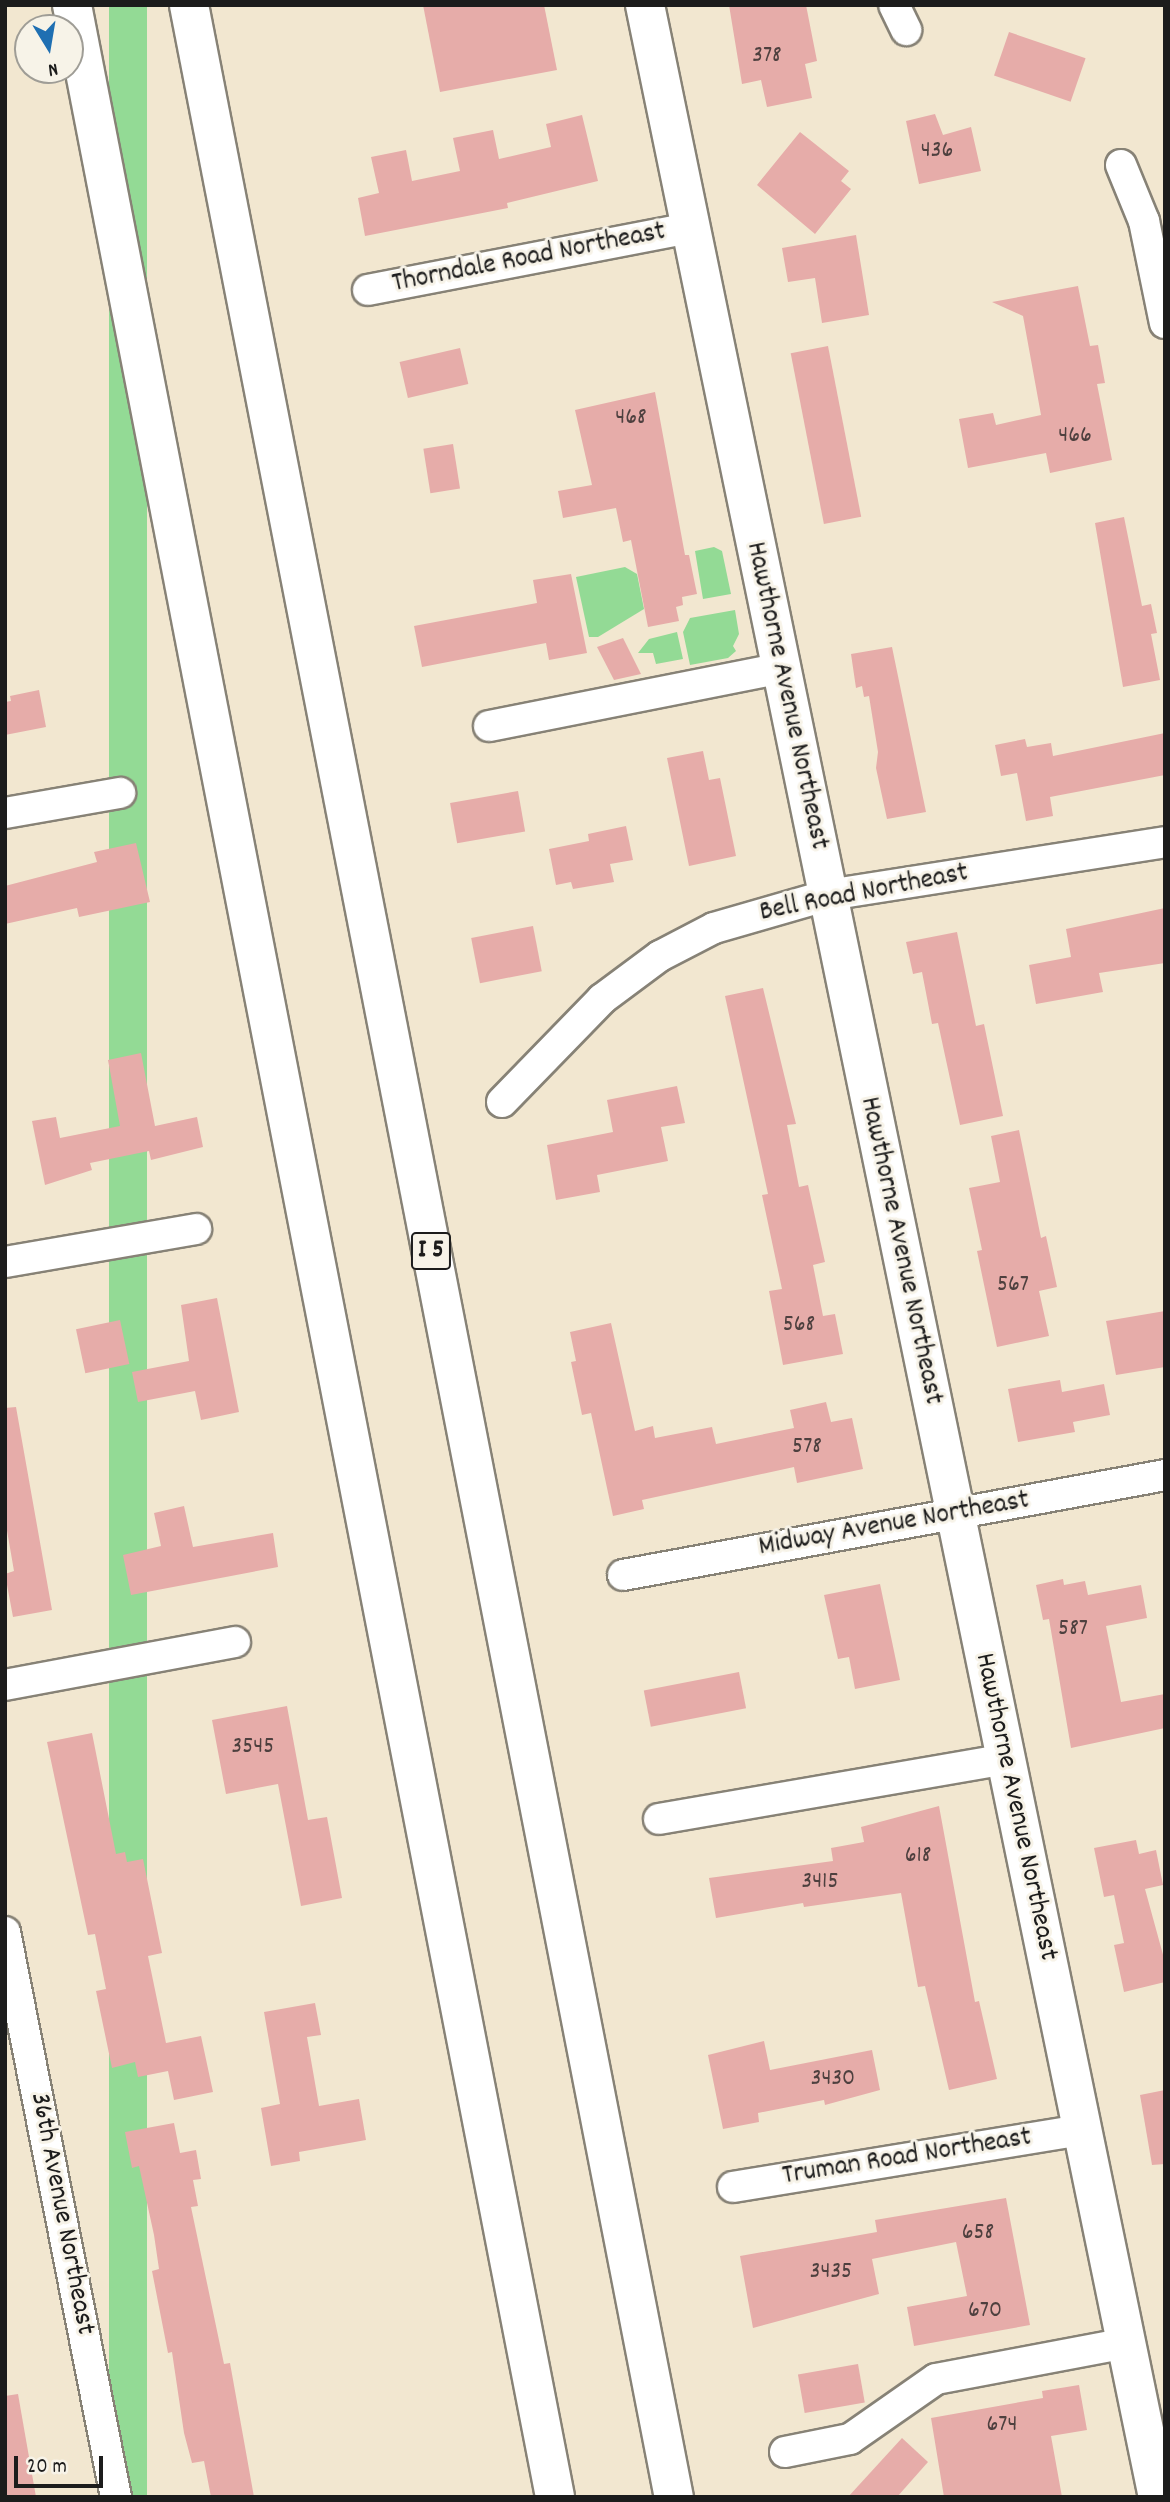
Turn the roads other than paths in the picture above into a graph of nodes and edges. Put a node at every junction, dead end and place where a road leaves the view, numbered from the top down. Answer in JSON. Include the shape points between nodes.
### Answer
{"nodes":[{"id":1,"x":72,"y":5,"type":"edge"},
{"id":2,"x":189,"y":5,"type":"edge"},
{"id":3,"x":645,"y":5,"type":"edge"},
{"id":4,"x":1121,"y":165,"type":"dead end"},
{"id":5,"x":689,"y":228,"type":"junction"},
{"id":6,"x":368,"y":290,"type":"dead end"},
{"id":7,"x":1165,"y":323,"type":"edge"},
{"id":8,"x":781,"y":668,"type":"junction"},
{"id":9,"x":489,"y":726,"type":"dead end"},
{"id":10,"x":120,"y":793,"type":"dead end"},
{"id":11,"x":5,"y":813,"type":"edge"},
{"id":12,"x":1165,"y":842,"type":"edge"},
{"id":13,"x":828,"y":895,"type":"junction"},
{"id":14,"x":502,"y":1102,"type":"dead end"},
{"id":15,"x":196,"y":1229,"type":"dead end"},
{"id":16,"x":5,"y":1262,"type":"edge"},
{"id":17,"x":1165,"y":1475,"type":"edge"},
{"id":18,"x":954,"y":1514,"type":"junction"},
{"id":19,"x":623,"y":1575,"type":"dead end"},
{"id":20,"x":235,"y":1642,"type":"dead end"},
{"id":21,"x":5,"y":1685,"type":"edge"},
{"id":22,"x":1005,"y":1759,"type":"junction"},
{"id":23,"x":659,"y":1819,"type":"dead end"},
{"id":24,"x":5,"y":1931,"type":"edge"},
{"id":25,"x":1082,"y":2130,"type":"junction"},
{"id":26,"x":733,"y":2187,"type":"dead end"},
{"id":27,"x":1127,"y":2343,"type":"junction"},
{"id":28,"x":785,"y":2452,"type":"dead end"},
{"id":29,"x":116,"y":2497,"type":"edge"},
{"id":30,"x":555,"y":2497,"type":"edge"},
{"id":31,"x":674,"y":2497,"type":"edge"},
{"id":32,"x":1158,"y":2497,"type":"edge"}],
"edges":[{"from":1,"to":30,"type":"main road"},
{"from":2,"to":31,"type":"main road","number":"I 5"},
{"from":3,"to":5,"type":"main road","name":"Hawthorne Avenue Northeast"},
{"from":4,"to":7,"type":"street","via":[[1144,221]]},
{"from":5,"to":6,"type":"street","name":"Thorndale Road Northeast"},
{"from":5,"to":8,"type":"main road","name":"Hawthorne Avenue Northeast"},
{"from":8,"to":9,"type":"street"},
{"from":8,"to":13,"type":"main road","name":"Hawthorne Avenue Northeast"},
{"from":10,"to":11,"type":"street"},
{"from":12,"to":13,"type":"street","name":"Bell Road Northeast"},
{"from":13,"to":14,"type":"street","name":"Bell Road Northeast","via":[[714,928],[660,956],[603,999]]},
{"from":13,"to":18,"type":"main road","name":"Hawthorne Avenue Northeast"},
{"from":15,"to":16,"type":"street"},
{"from":17,"to":18,"type":"street","name":"Midway Avenue Northeast"},
{"from":18,"to":19,"type":"street","name":"Midway Avenue Northeast"},
{"from":18,"to":22,"type":"main road","name":"Hawthorne Avenue Northeast"},
{"from":20,"to":21,"type":"street"},
{"from":22,"to":23,"type":"street"},
{"from":22,"to":25,"type":"main road","name":"Hawthorne Avenue Northeast"},
{"from":24,"to":29,"type":"street","name":"36th Avenue Northeast"},
{"from":25,"to":26,"type":"street","name":"Truman Road Northeast"},
{"from":25,"to":27,"type":"main road","name":"Hawthorne Avenue Northeast"},
{"from":27,"to":28,"type":"street","via":[[936,2379],[850,2439]]},
{"from":27,"to":32,"type":"main road","name":"Hawthorne Avenue Northeast"}]}
